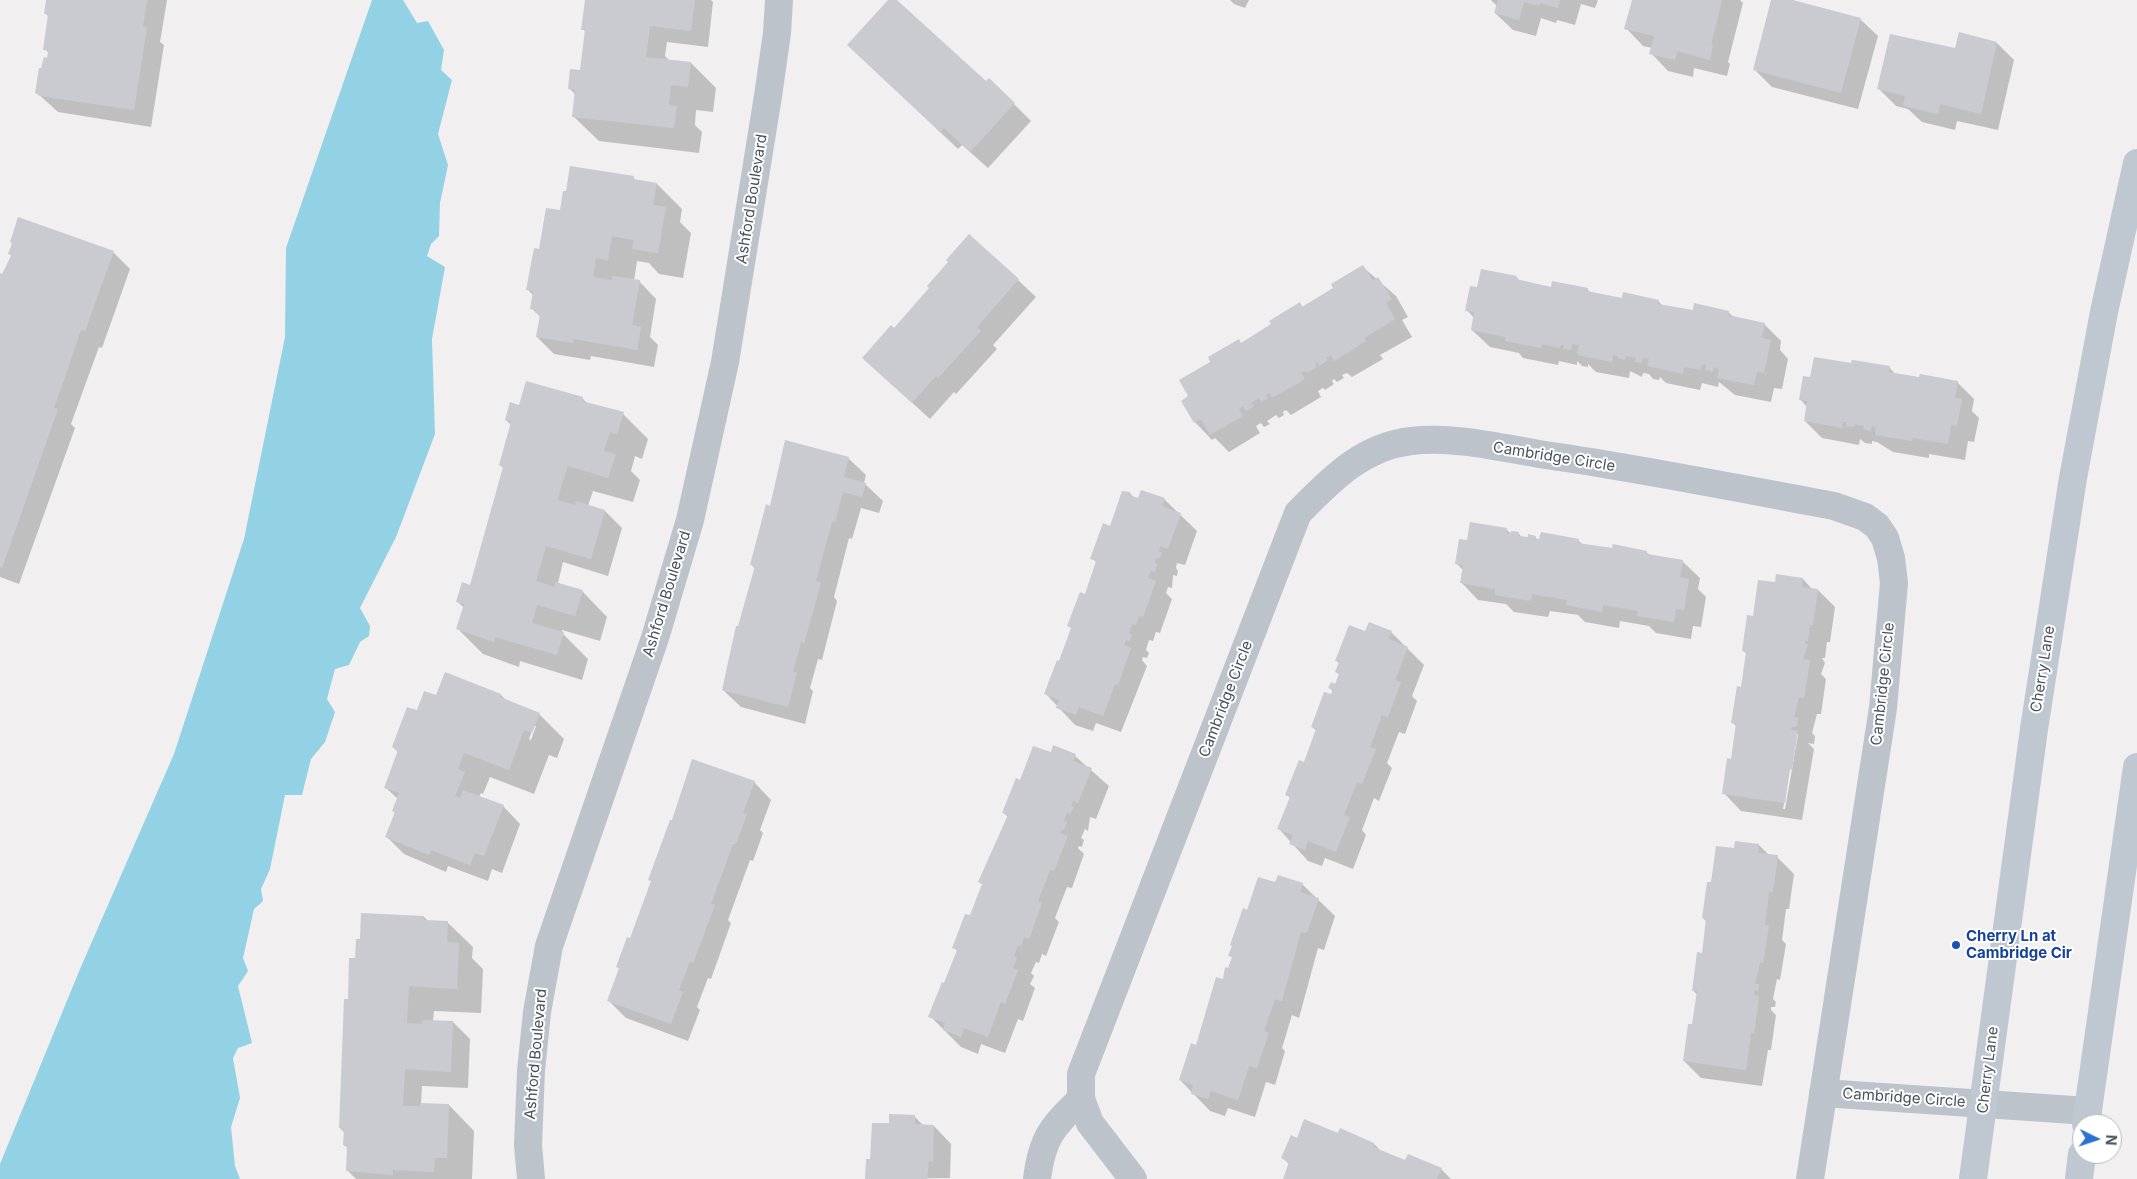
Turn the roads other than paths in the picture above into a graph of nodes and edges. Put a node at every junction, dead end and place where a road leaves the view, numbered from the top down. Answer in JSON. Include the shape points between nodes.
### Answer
{"nodes":[{"id":1,"x":779,"y":0,"type":"edge"},
{"id":2,"x":2137,"y":163,"type":"edge"},
{"id":3,"x":2137,"y":767,"type":"edge"},
{"id":4,"x":1823,"y":1092,"type":"junction"},
{"id":5,"x":1081,"y":1099,"type":"junction"},
{"id":6,"x":1984,"y":1104,"type":"junction"},
{"id":7,"x":2088,"y":1114,"type":"edge"},
{"id":8,"x":2072,"y":1116,"type":"edge"},
{"id":9,"x":2081,"y":1164,"type":"edge"},
{"id":10,"x":532,"y":1179,"type":"edge"},
{"id":11,"x":1038,"y":1179,"type":"edge"},
{"id":12,"x":1133,"y":1179,"type":"edge"},
{"id":13,"x":1810,"y":1179,"type":"edge"},
{"id":14,"x":1973,"y":1179,"type":"edge"},
{"id":15,"x":2079,"y":1179,"type":"edge"}],
"edges":[{"from":1,"to":10,"type":"street","name":"Ashford Boulevard","via":[[758,164],[725,362],[690,520],[655,638],[550,946],[537,1012],[531,1071],[528,1145]]},
{"from":2,"to":6,"type":"main road","name":"Cherry Lane","via":[[2104,312],[2073,478],[2034,729]]},
{"from":3,"to":7,"type":"main road"},
{"from":4,"to":5,"type":"street","name":"Cambridge Circle","via":[[1883,708],[1894,583],[1892,558],[1885,538],[1865,517],[1834,506],[1577,459],[1443,441],[1410,441],[1384,448],[1354,462],[1337,474],[1298,513],[1082,1074]]},
{"from":4,"to":6,"type":"street","name":"Cambridge Circle"},
{"from":4,"to":13,"type":"street","name":"Cambridge Circle"},
{"from":5,"to":11,"type":"street","via":[[1056,1123],[1046,1140]]},
{"from":5,"to":12,"type":"street","name":"Cambridge Circle","via":[[1090,1123]]},
{"from":6,"to":8,"type":"street","name":"Cambridge Circle"},
{"from":6,"to":14,"type":"main road","name":"Cherry Lane"},
{"from":9,"to":15,"type":"main road"}]}
